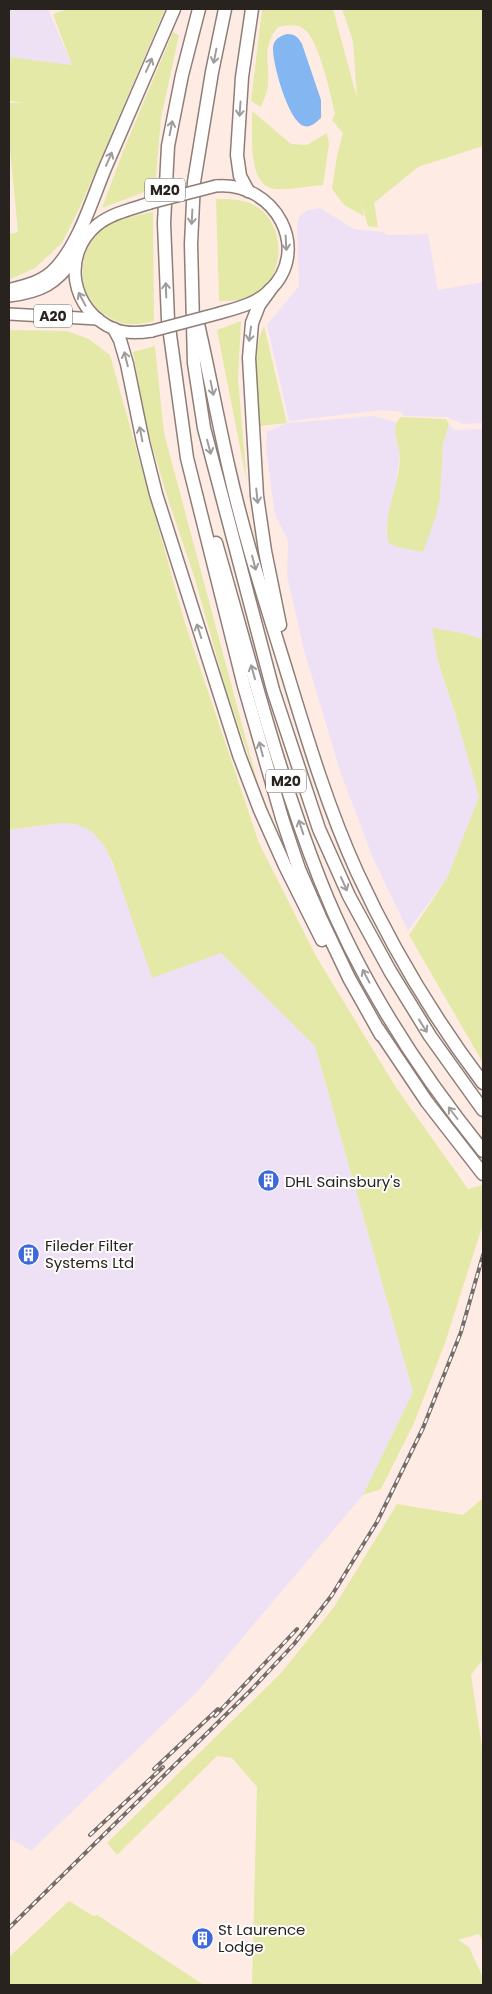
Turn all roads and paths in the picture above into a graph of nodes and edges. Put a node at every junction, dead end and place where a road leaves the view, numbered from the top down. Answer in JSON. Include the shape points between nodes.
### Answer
{"nodes":[{"id":1,"x":174,"y":9,"type":"edge"},
{"id":2,"x":200,"y":9,"type":"edge"},
{"id":3,"x":225,"y":9,"type":"edge"},
{"id":4,"x":252,"y":9,"type":"edge"},
{"id":5,"x":248,"y":190,"type":"junction"},
{"id":6,"x":92,"y":204,"type":"junction"},
{"id":7,"x":80,"y":244,"type":"junction"},
{"id":8,"x":76,"y":257,"type":"junction"},
{"id":9,"x":9,"y":290,"type":"edge"},
{"id":10,"x":270,"y":290,"type":"junction"},
{"id":11,"x":192,"y":295,"type":"junction"},
{"id":12,"x":9,"y":296,"type":"edge"},
{"id":13,"x":9,"y":314,"type":"edge"},
{"id":14,"x":98,"y":319,"type":"junction"},
{"id":15,"x":114,"y":329,"type":"junction"},
{"id":16,"x":174,"y":374,"type":"junction"},
{"id":17,"x":313,"y":755,"type":"junction"},
{"id":18,"x":381,"y":1035,"type":"junction"},
{"id":19,"x":483,"y":1082,"type":"edge"},
{"id":20,"x":483,"y":1110,"type":"edge"},
{"id":21,"x":483,"y":1151,"type":"edge"},
{"id":22,"x":483,"y":1174,"type":"edge"}],
"edges":[{"from":6,"to":1,"type":"highway","one_way":true},
{"from":16,"to":2,"type":"highway","number":"M20","one_way":true,"via":[[164,222],[168,146],[182,75]]},
{"from":3,"to":11,"type":"highway","number":"M20","one_way":true,"via":[[194,182]]},
{"from":4,"to":5,"type":"highway","one_way":true,"via":[[242,77],[238,147],[240,176]]},
{"from":5,"to":7,"type":"main road","bridge":true,"via":[[216,186],[126,210],[106,219]]},
{"from":5,"to":10,"type":"main road","one_way":true,"via":[[272,208],[285,231],[287,249],[284,265]]},
{"from":6,"to":7,"type":"highway"},
{"from":6,"to":9,"type":"highway","via":[[56,269],[33,284]]},
{"from":7,"to":8,"type":"main road"},
{"from":8,"to":12,"type":"main road","number":"A20","via":[[53,283],[27,294]]},
{"from":14,"to":8,"type":"main road","one_way":true,"via":[[78,293],[74,272]]},
{"from":10,"to":15,"type":"main road","bridge":true,"via":[[247,305],[152,331],[134,333]]},
{"from":10,"to":17,"type":"highway","number":"M20","one_way":true,"via":[[256,313],[249,346],[257,496],[277,614]]},
{"from":11,"to":17,"type":"highway","number":"M20","one_way":true,"via":[[229,470],[253,562]]},
{"from":11,"to":20,"type":"highway","number":"M20","one_way":true,"via":[[194,362],[204,428],[273,690],[319,830],[349,896],[390,971],[430,1036]]},
{"from":13,"to":14,"type":"main road","number":"A20"},
{"from":14,"to":15,"type":"main road"},
{"from":18,"to":15,"type":"highway","number":"M20","one_way":true,"via":[[325,946],[285,866],[239,755],[156,494],[126,356]]},
{"from":18,"to":16,"type":"highway","number":"M20","one_way":true,"via":[[320,917],[282,818],[207,543],[187,458]]},
{"from":21,"to":16,"type":"highway","number":"M20","one_way":true,"via":[[402,1039],[357,960],[320,881],[285,778],[204,502]]},
{"from":17,"to":19,"type":"highway","number":"M20","via":[[336,822],[377,914],[423,996]]},
{"from":18,"to":22,"type":"highway","number":"M20","via":[[427,1102]]}]}
